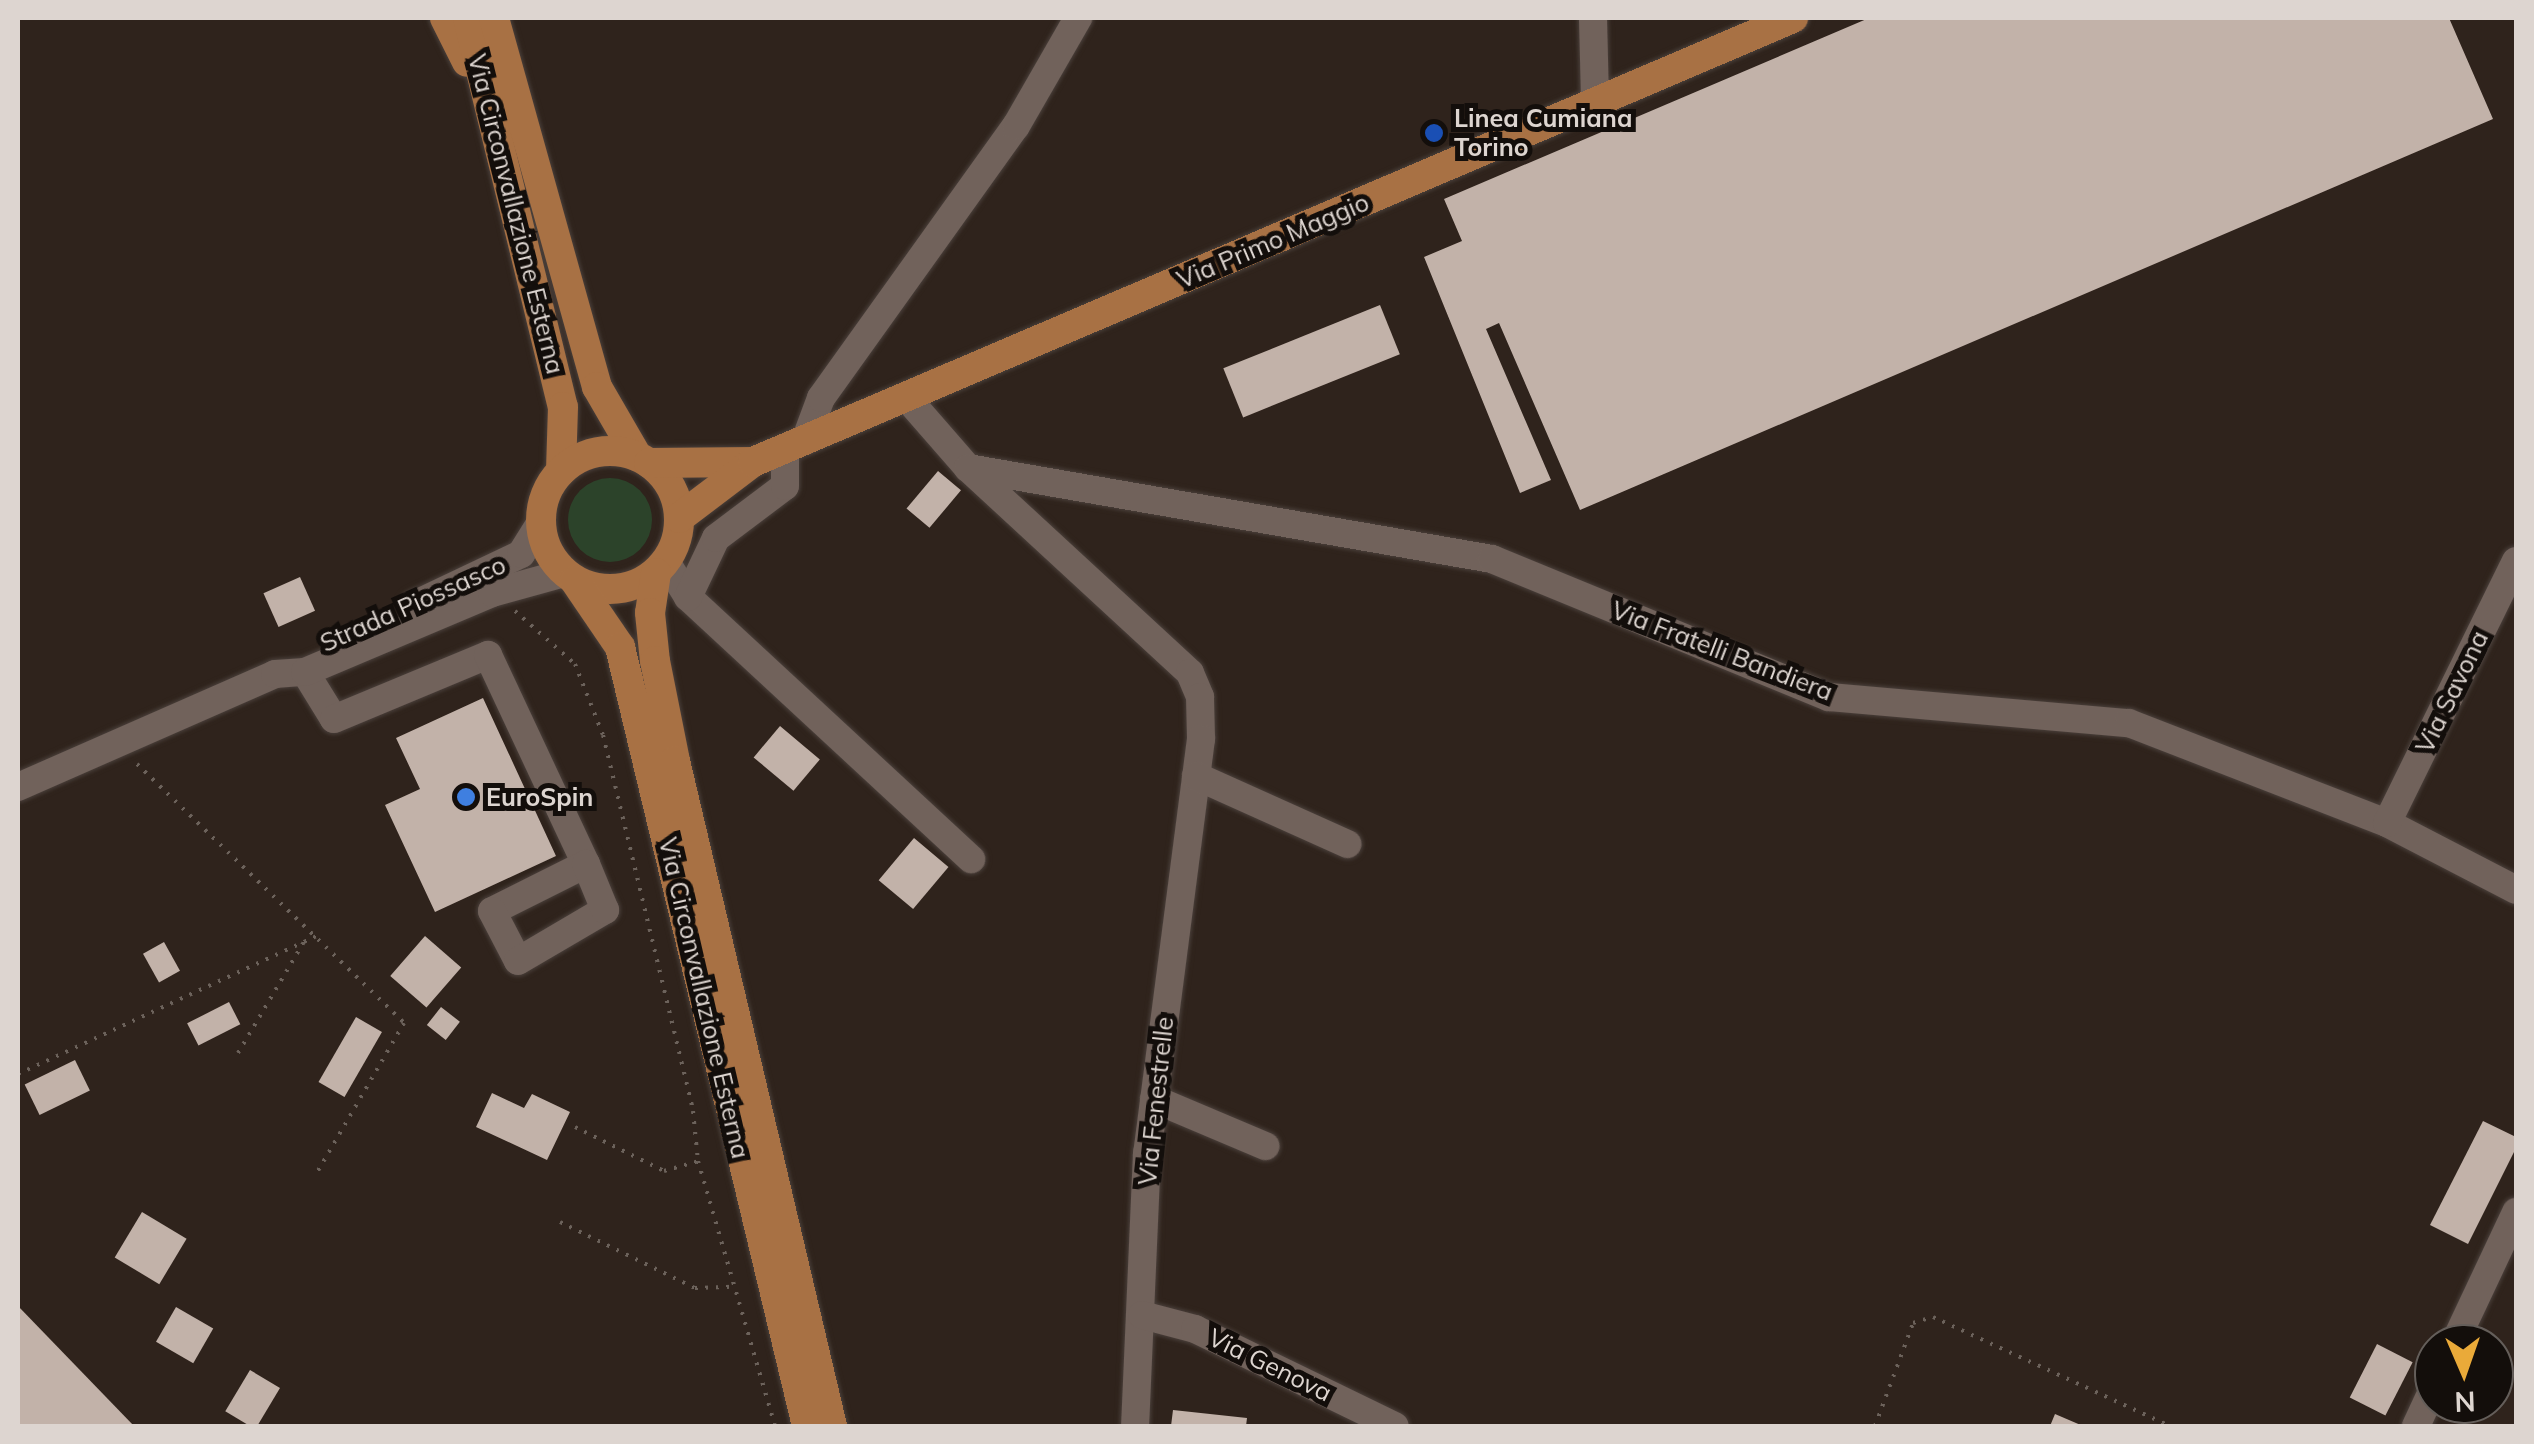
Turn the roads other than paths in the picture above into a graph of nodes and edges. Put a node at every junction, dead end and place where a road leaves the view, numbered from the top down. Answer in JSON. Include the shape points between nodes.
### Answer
{"nodes":[{"id":1,"x":445,"y":18,"type":"edge"},
{"id":2,"x":468,"y":18,"type":"edge"},
{"id":3,"x":494,"y":18,"type":"edge"},
{"id":4,"x":1078,"y":18,"type":"edge"},
{"id":5,"x":1593,"y":18,"type":"edge"},
{"id":6,"x":1793,"y":18,"type":"edge"},
{"id":7,"x":1746,"y":28,"type":"edge"},
{"id":8,"x":502,"y":101,"type":"junction"},
{"id":9,"x":1595,"y":102,"type":"junction"},
{"id":10,"x":907,"y":398,"type":"junction"},
{"id":11,"x":795,"y":445,"type":"junction"},
{"id":12,"x":643,"y":460,"type":"junction"},
{"id":13,"x":753,"y":462,"type":"junction"},
{"id":14,"x":968,"y":468,"type":"junction"},
{"id":15,"x":561,"y":471,"type":"junction"},
{"id":16,"x":680,"y":518,"type":"junction"},
{"id":17,"x":540,"y":524,"type":"junction"},
{"id":18,"x":2516,"y":560,"type":"edge"},
{"id":19,"x":661,"y":567,"type":"junction"},
{"id":20,"x":570,"y":577,"type":"junction"},
{"id":21,"x":688,"y":597,"type":"junction"},
{"id":22,"x":305,"y":672,"type":"junction"},
{"id":23,"x":275,"y":674,"type":"junction"},
{"id":24,"x":1196,"y":776,"type":"junction"},
{"id":25,"x":18,"y":787,"type":"edge"},
{"id":26,"x":2387,"y":824,"type":"junction"},
{"id":27,"x":1347,"y":844,"type":"dead end"},
{"id":28,"x":971,"y":860,"type":"dead end"},
{"id":29,"x":586,"y":864,"type":"dead end"},
{"id":30,"x":2516,"y":890,"type":"edge"},
{"id":31,"x":1154,"y":1098,"type":"junction"},
{"id":32,"x":1265,"y":1146,"type":"dead end"},
{"id":33,"x":2516,"y":1212,"type":"edge"},
{"id":34,"x":1142,"y":1315,"type":"junction"},
{"id":35,"x":2463,"y":1324,"type":"edge"},
{"id":36,"x":807,"y":1426,"type":"edge"},
{"id":37,"x":832,"y":1426,"type":"edge"},
{"id":38,"x":1135,"y":1426,"type":"edge"},
{"id":39,"x":1395,"y":1426,"type":"edge"}],
"edges":[{"from":1,"to":8,"type":"main road"},
{"from":2,"to":8,"type":"main road","name":"Via Circonvallazione Esterna"},
{"from":3,"to":8,"type":"main road","name":"Via Circonvallazione Esterna"},
{"from":4,"to":11,"type":"street","via":[[1016,126],[821,398]]},
{"from":5,"to":9,"type":"street"},
{"from":6,"to":7,"type":"main road","name":"Via Primo Maggio"},
{"from":7,"to":9,"type":"main road","name":"Via Primo Maggio"},
{"from":8,"to":12,"type":"main road","name":"Via Circonvallazione Esterna","via":[[597,388]]},
{"from":8,"to":15,"type":"main road","name":"Via Circonvallazione Esterna","via":[[562,407]]},
{"from":9,"to":10,"type":"main road","name":"Via Primo Maggio"},
{"from":10,"to":11,"type":"main road","name":"Via Primo Maggio"},
{"from":10,"to":14,"type":"street","name":"Via Fenestrelle"},
{"from":11,"to":13,"type":"main road","name":"Via Primo Maggio"},
{"from":11,"to":21,"type":"street","via":[[785,486],[716,538]]},
{"from":12,"to":13,"type":"main road","name":"Via Primo Maggio"},
{"from":12,"to":15,"type":"main road","via":[[599,452]]},
{"from":12,"to":16,"type":"main road","via":[[674,492]]},
{"from":13,"to":16,"type":"main road","name":"Via Primo Maggio"},
{"from":14,"to":24,"type":"street","name":"Via Fenestrelle","via":[[1190,672],[1200,697]]},
{"from":14,"to":26,"type":"street","name":"Via Fratelli Bandiera","via":[[1492,559],[1829,697],[2129,724]]},
{"from":15,"to":17,"type":"main road","via":[[548,488]]},
{"from":16,"to":19,"type":"main road"},
{"from":17,"to":20,"type":"main road","via":[[546,548]]},
{"from":17,"to":23,"type":"street","name":"Strada Piossasco","via":[[522,554],[292,658]]},
{"from":18,"to":26,"type":"street","name":"Via Savona"},
{"from":19,"to":20,"type":"main road","via":[[620,589]]},
{"from":19,"to":21,"type":"street"},
{"from":19,"to":37,"type":"main road","name":"Via Circonvallazione Esterna","via":[[654,645],[672,744]]},
{"from":20,"to":22,"type":"street","name":"Strada Piossasco","via":[[492,593]]},
{"from":20,"to":36,"type":"main road","name":"Via Circonvallazione Esterna","via":[[620,647]]},
{"from":21,"to":28,"type":"street"},
{"from":22,"to":23,"type":"street","name":"Strada Piossasco"},
{"from":22,"to":29,"type":"street","via":[[334,719],[488,655]]},
{"from":23,"to":25,"type":"street","name":"Strada Piossasco"},
{"from":24,"to":27,"type":"street"},
{"from":24,"to":31,"type":"street","name":"Via Fenestrelle"},
{"from":26,"to":30,"type":"street","name":"Via Fratelli Bandiera"},
{"from":31,"to":32,"type":"street"},
{"from":31,"to":34,"type":"street","name":"Via Fenestrelle"},
{"from":33,"to":35,"type":"street"},
{"from":34,"to":38,"type":"street","name":"Via Fenestrelle"},
{"from":34,"to":39,"type":"street","name":"Via Genova","via":[[1195,1328]]}]}
